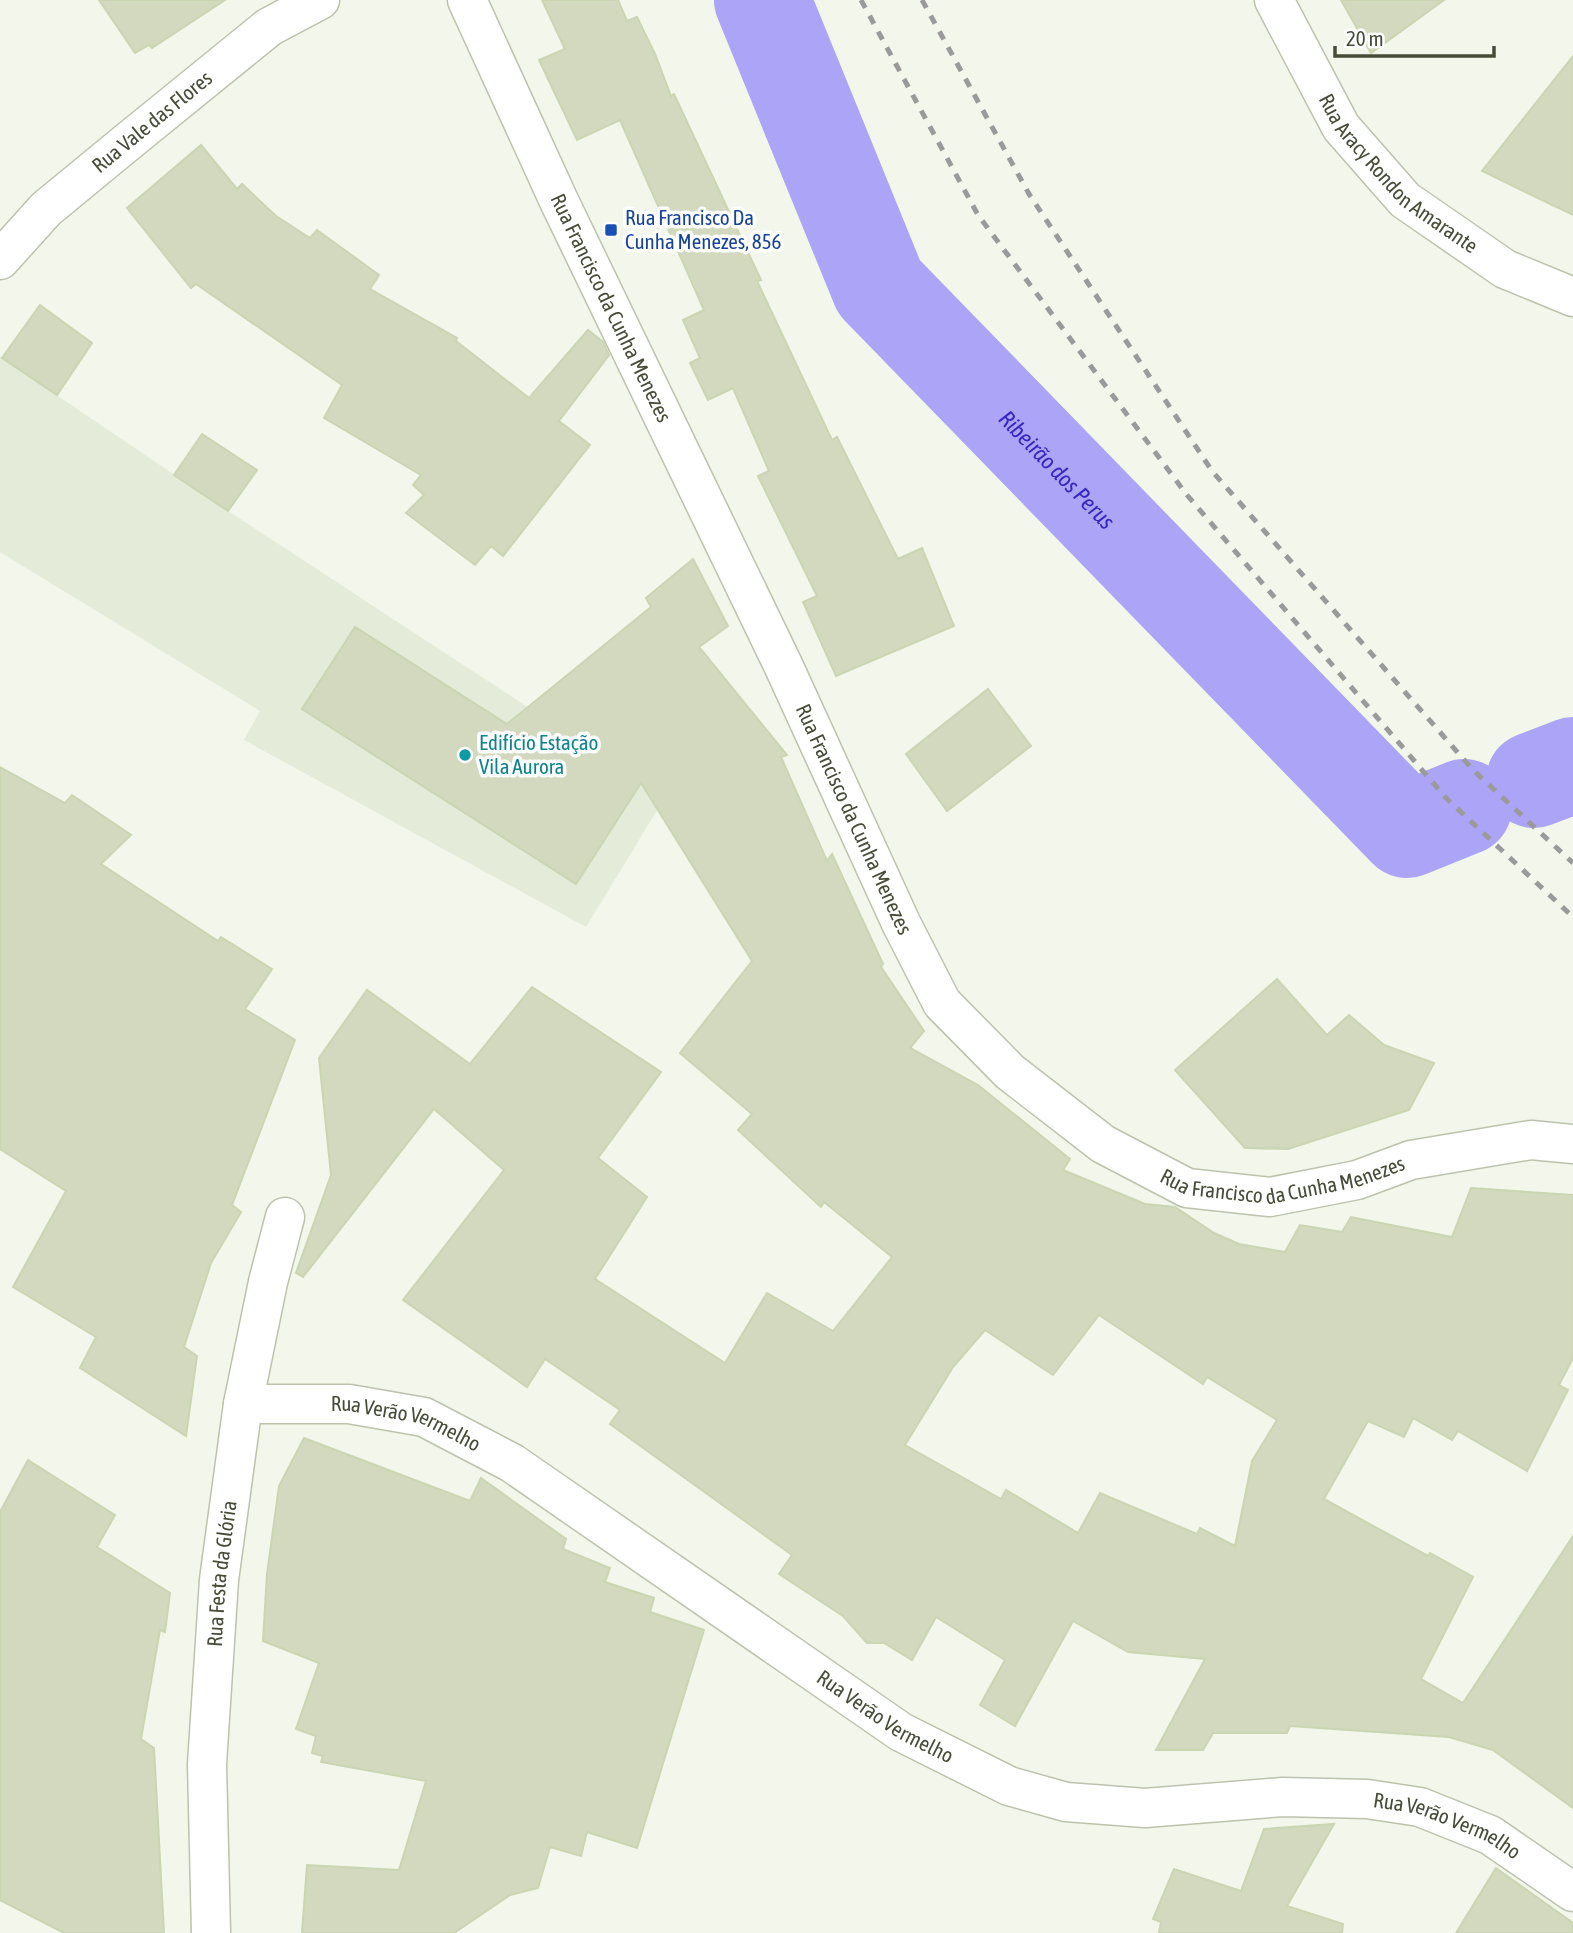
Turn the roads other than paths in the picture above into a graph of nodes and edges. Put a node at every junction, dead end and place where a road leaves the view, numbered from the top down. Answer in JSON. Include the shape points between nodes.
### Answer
{"nodes":[{"id":1,"x":320,"y":0,"type":"edge"},
{"id":2,"x":467,"y":0,"type":"edge"},
{"id":3,"x":1274,"y":0,"type":"edge"},
{"id":4,"x":0,"y":260,"type":"edge"},
{"id":5,"x":1573,"y":297,"type":"edge"},
{"id":6,"x":1573,"y":1144,"type":"edge"},
{"id":7,"x":285,"y":1217,"type":"dead end"},
{"id":8,"x":243,"y":1404,"type":"junction"},
{"id":9,"x":1573,"y":1892,"type":"edge"},
{"id":10,"x":211,"y":1933,"type":"edge"}],
"edges":[{"from":1,"to":4,"type":"street","name":"Rua Vale das Flores","via":[[269,27],[46,209]]},
{"from":2,"to":6,"type":"street","name":"Rua Francisco da Cunha Menezes","via":[[942,1003],[1010,1072],[1103,1143],[1187,1188],[1270,1197],[1357,1180],[1411,1160],[1531,1140]]},
{"from":3,"to":5,"type":"street","name":"Rua Aracy Rondon Amarante","via":[[1341,127],[1405,200],[1505,269]]},
{"from":7,"to":8,"type":"street","name":"Rua Festa da Glória"},
{"from":8,"to":9,"type":"street","name":"Rua Verão Vermelho","via":[[349,1404],[424,1417],[512,1463],[901,1732],[1009,1786],[1066,1802],[1145,1808],[1283,1797],[1420,1807],[1490,1835]]},
{"from":8,"to":10,"type":"street","name":"Rua Festa da Glória","via":[[219,1580],[207,1764]]}]}
